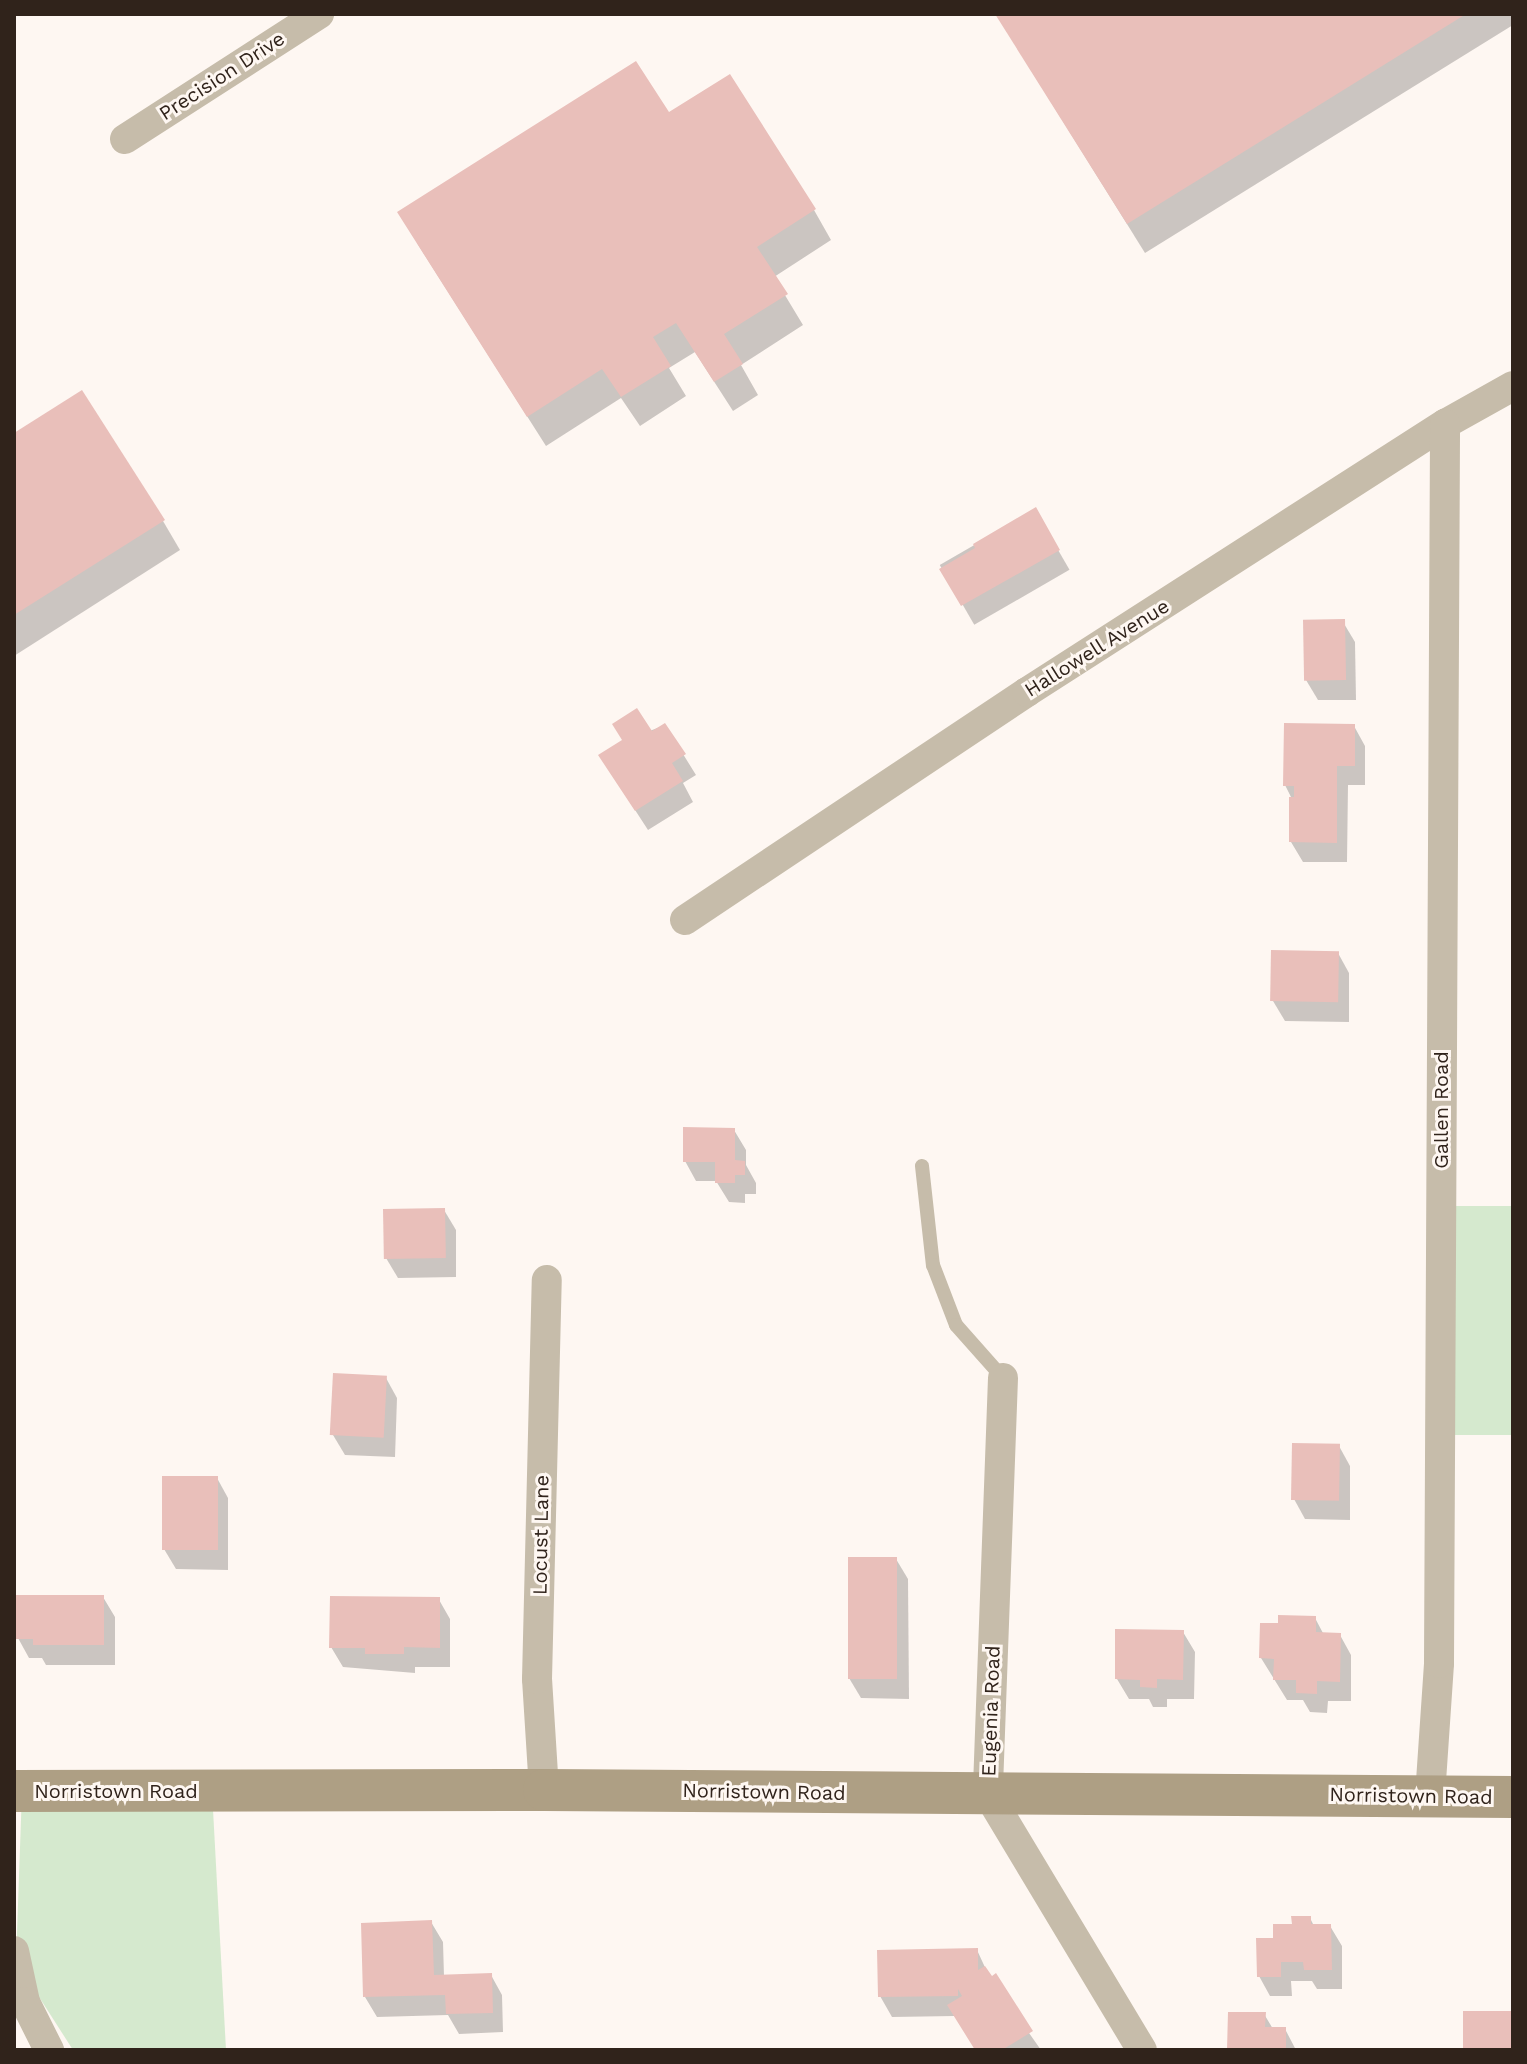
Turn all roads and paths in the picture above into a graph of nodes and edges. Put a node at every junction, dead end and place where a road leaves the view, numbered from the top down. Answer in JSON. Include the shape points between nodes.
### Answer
{"nodes":[{"id":1,"x":319,"y":14,"type":"edge"},
{"id":2,"x":125,"y":139,"type":"dead end"},
{"id":3,"x":1513,"y":386,"type":"edge"},
{"id":4,"x":1445,"y":424,"type":"junction"},
{"id":5,"x":685,"y":920,"type":"dead end"},
{"id":6,"x":922,"y":1166,"type":"dead end"},
{"id":7,"x":547,"y":1280,"type":"dead end"},
{"id":8,"x":1003,"y":1378,"type":"joint"},
{"id":9,"x":544,"y":1790,"type":"junction"},
{"id":10,"x":14,"y":1791,"type":"edge"},
{"id":11,"x":988,"y":1794,"type":"junction"},
{"id":12,"x":1430,"y":1796,"type":"junction"},
{"id":13,"x":1513,"y":1797,"type":"edge"},
{"id":14,"x":14,"y":1951,"type":"edge"},
{"id":15,"x":49,"y":2050,"type":"edge"},
{"id":16,"x":1142,"y":2050,"type":"edge"}],
"edges":[{"from":1,"to":2,"type":"street","name":"Precision Drive"},
{"from":3,"to":4,"type":"street","name":"Hallowell Avenue"},
{"from":4,"to":5,"type":"street","name":"Hallowell Avenue","via":[[1027,692]]},
{"from":4,"to":12,"type":"street","name":"Gallen Road","via":[[1439,1647]]},
{"from":6,"to":8,"type":"lane","via":[[933,1265],[956,1325]]},
{"from":7,"to":9,"type":"street","name":"Locust Lane","via":[[537,1679]]},
{"from":8,"to":11,"type":"street","name":"Eugenia Road"},
{"from":9,"to":10,"type":"main road","name":"Norristown Road"},
{"from":9,"to":11,"type":"main road","name":"Norristown Road"},
{"from":11,"to":12,"type":"main road","name":"Norristown Road"},
{"from":11,"to":16,"type":"street","name":"Eugenia Road"},
{"from":12,"to":13,"type":"main road","name":"Norristown Road"},
{"from":14,"to":15,"type":"street","via":[[25,2002]]}]}
